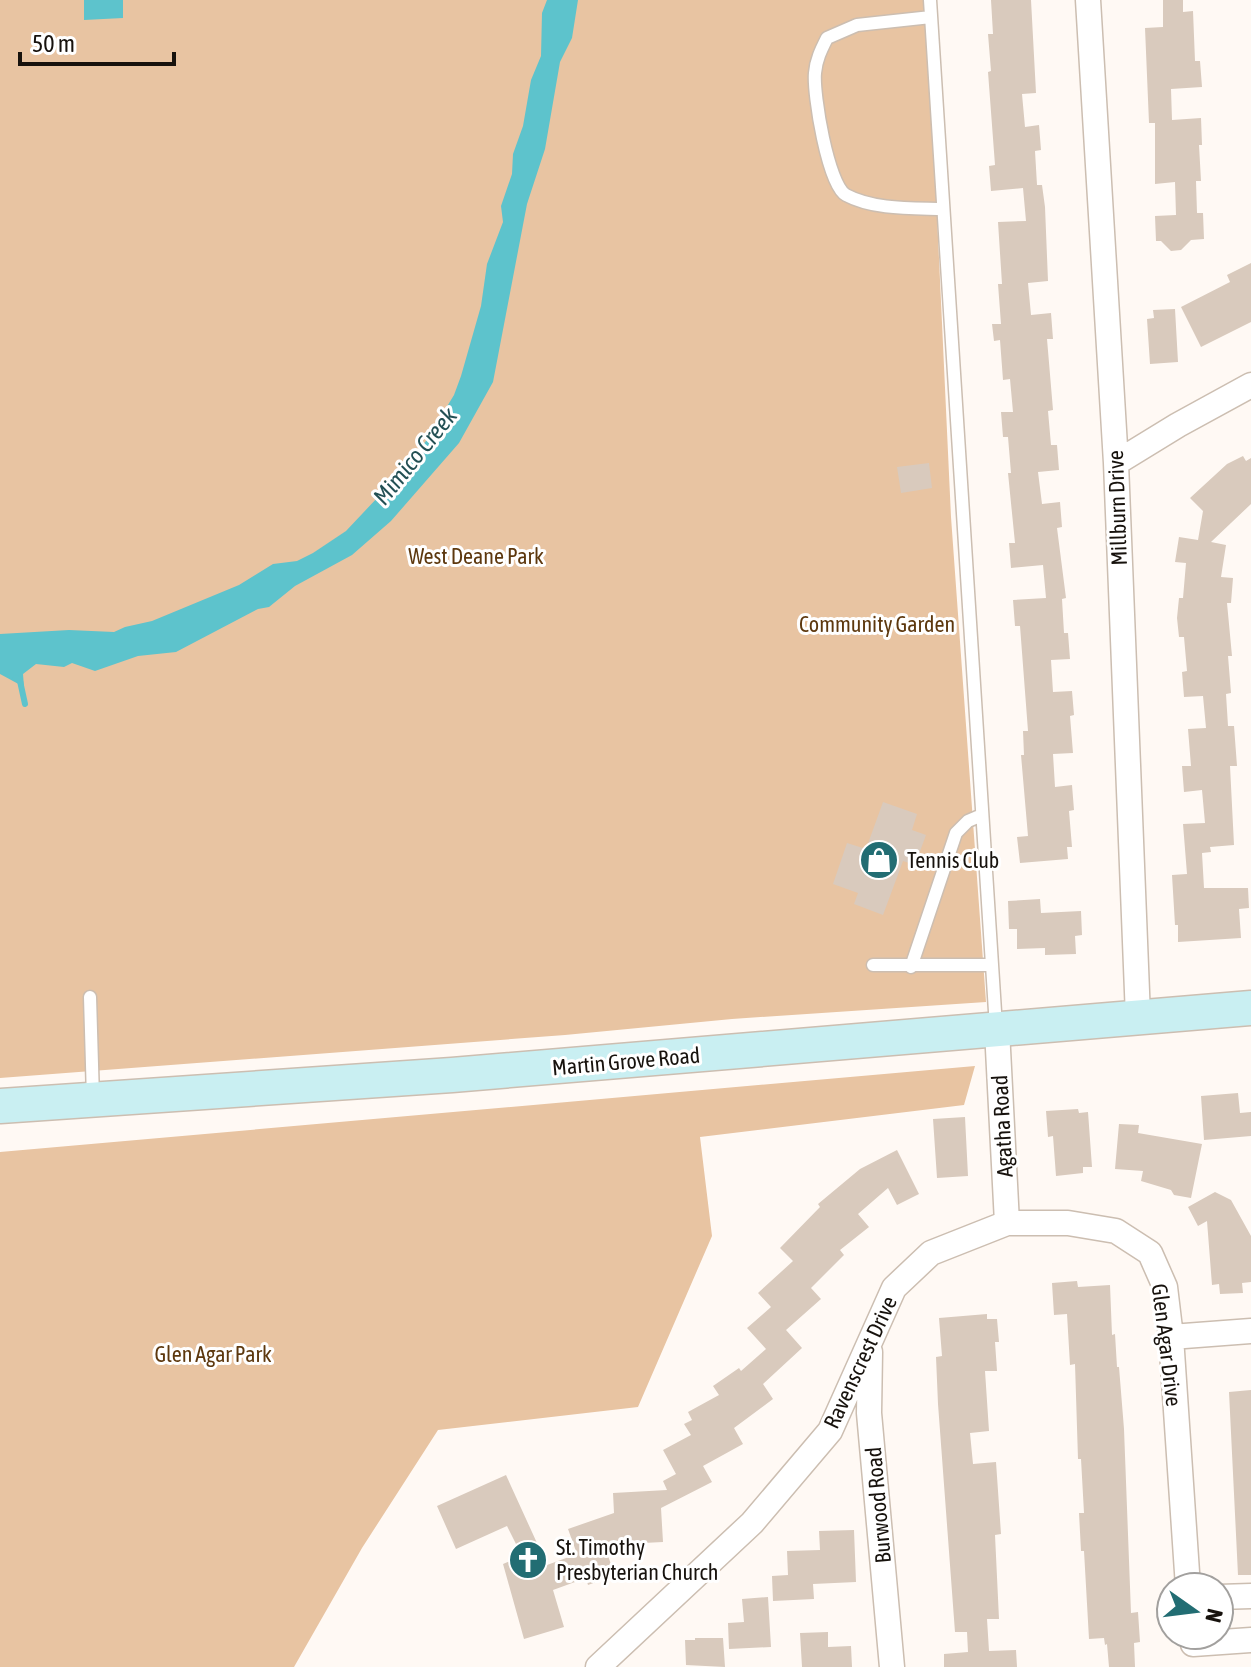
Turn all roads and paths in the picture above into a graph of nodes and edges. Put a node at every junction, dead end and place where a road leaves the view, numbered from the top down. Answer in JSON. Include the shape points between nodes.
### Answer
{"nodes":[{"id":1,"x":930,"y":0,"type":"edge"},
{"id":2,"x":1088,"y":0,"type":"edge"},
{"id":3,"x":931,"y":17,"type":"junction"},
{"id":4,"x":943,"y":209,"type":"junction"},
{"id":5,"x":1251,"y":385,"type":"edge"},
{"id":6,"x":1116,"y":463,"type":"junction"},
{"id":7,"x":982,"y":815,"type":"junction"},
{"id":8,"x":873,"y":965,"type":"dead end"},
{"id":9,"x":992,"y":965,"type":"junction"},
{"id":10,"x":911,"y":967,"type":"junction"},
{"id":11,"x":90,"y":997,"type":"dead end"},
{"id":12,"x":1251,"y":1008,"type":"edge"},
{"id":13,"x":1138,"y":1017,"type":"junction"},
{"id":14,"x":997,"y":1030,"type":"junction"},
{"id":15,"x":93,"y":1099,"type":"junction"},
{"id":16,"x":0,"y":1106,"type":"edge"},
{"id":17,"x":1007,"y":1223,"type":"junction"},
{"id":18,"x":1251,"y":1331,"type":"edge"},
{"id":19,"x":1171,"y":1337,"type":"junction"},
{"id":20,"x":870,"y":1342,"type":"junction"},
{"id":21,"x":1187,"y":1571,"type":"edge"},
{"id":22,"x":598,"y":1667,"type":"edge"},
{"id":23,"x":892,"y":1667,"type":"edge"}],
"edges":[{"from":1,"to":3,"type":"lane"},
{"from":2,"to":6,"type":"street","name":"Millburn Drive"},
{"from":3,"to":4,"type":"lane"},
{"from":3,"to":4,"type":"lane","via":[[857,25],[827,38],[815,77],[828,161],[843,193],[873,203]]},
{"from":4,"to":7,"type":"lane"},
{"from":5,"to":6,"type":"street"},
{"from":6,"to":13,"type":"street","name":"Millburn Drive"},
{"from":7,"to":9,"type":"lane"},
{"from":7,"to":10,"type":"lane","via":[[956,833]]},
{"from":8,"to":10,"type":"lane"},
{"from":9,"to":10,"type":"lane"},
{"from":9,"to":14,"type":"lane"},
{"from":11,"to":15,"type":"lane"},
{"from":12,"to":13,"type":"main road","name":"Martin Grove Road"},
{"from":13,"to":14,"type":"main road","name":"Martin Grove Road"},
{"from":14,"to":15,"type":"main road","name":"Martin Grove Road"},
{"from":14,"to":17,"type":"street","name":"Agatha Road"},
{"from":15,"to":16,"type":"main road","name":"Martin Grove Road"},
{"from":17,"to":19,"type":"street","name":"Glen Agar Drive","via":[[1068,1223],[1116,1231],[1150,1253],[1165,1287]]},
{"from":17,"to":20,"type":"street","name":"Ravenscrest Drive","via":[[931,1253],[894,1288]]},
{"from":18,"to":19,"type":"street"},
{"from":19,"to":21,"type":"street","name":"Glen Agar Drive"},
{"from":20,"to":22,"type":"street","name":"Ravenscrest Drive","via":[[830,1431],[752,1523]]},
{"from":20,"to":23,"type":"street","name":"Burwood Road","via":[[869,1413]]}]}
